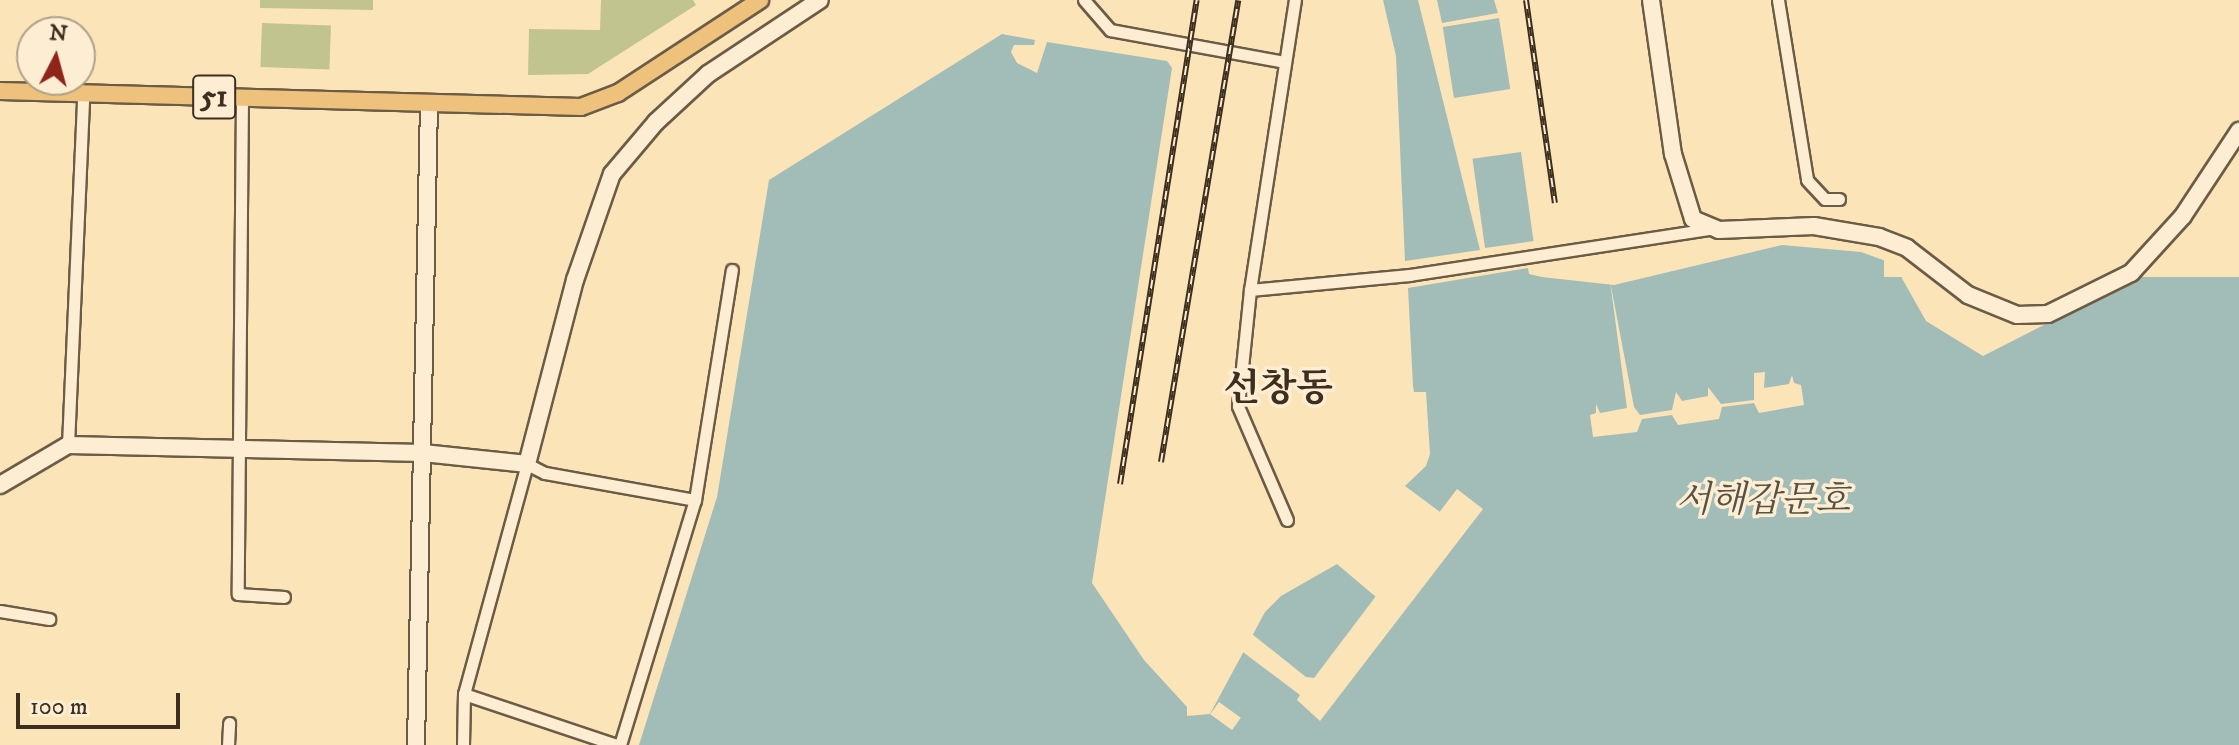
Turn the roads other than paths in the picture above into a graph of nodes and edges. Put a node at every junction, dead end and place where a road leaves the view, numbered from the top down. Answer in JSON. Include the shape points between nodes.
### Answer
{"nodes":[{"id":1,"x":760,"y":0,"type":"edge"},
{"id":2,"x":820,"y":0,"type":"edge"},
{"id":3,"x":1084,"y":0,"type":"edge"},
{"id":4,"x":1295,"y":0,"type":"edge"},
{"id":5,"x":1651,"y":0,"type":"edge"},
{"id":6,"x":1778,"y":0,"type":"edge"},
{"id":7,"x":1284,"y":62,"type":"junction"},
{"id":8,"x":96,"y":95,"type":"edge"},
{"id":9,"x":83,"y":96,"type":"edge"},
{"id":10,"x":242,"y":97,"type":"junction"},
{"id":11,"x":429,"y":104,"type":"junction"},
{"id":12,"x":2239,"y":131,"type":"edge"},
{"id":13,"x":1839,"y":199,"type":"dead end"},
{"id":14,"x":1709,"y":229,"type":"junction"},
{"id":15,"x":732,"y":270,"type":"dead end"},
{"id":16,"x":1250,"y":290,"type":"junction"},
{"id":17,"x":68,"y":445,"type":"junction"},
{"id":18,"x":239,"y":449,"type":"junction"},
{"id":19,"x":423,"y":453,"type":"junction"},
{"id":20,"x":527,"y":464,"type":"junction"},
{"id":21,"x":0,"y":485,"type":"edge"},
{"id":22,"x":695,"y":500,"type":"junction"},
{"id":23,"x":1287,"y":520,"type":"dead end"},
{"id":24,"x":284,"y":597,"type":"dead end"},
{"id":25,"x":0,"y":611,"type":"edge"},
{"id":26,"x":49,"y":619,"type":"dead end"},
{"id":27,"x":464,"y":694,"type":"junction"},
{"id":28,"x":229,"y":723,"type":"dead end"},
{"id":29,"x":228,"y":745,"type":"edge"},
{"id":30,"x":416,"y":745,"type":"edge"},
{"id":31,"x":463,"y":745,"type":"edge"},
{"id":32,"x":618,"y":745,"type":"edge"}],
"edges":[{"from":1,"to":11,"type":"main road","number":"51","via":[[651,73],[592,105]]},
{"from":2,"to":20,"type":"street","via":[[708,74],[656,122],[612,174],[578,267]]},
{"from":3,"to":7,"type":"street","via":[[1110,30]]},
{"from":4,"to":7,"type":"street"},
{"from":5,"to":14,"type":"street","via":[[1682,197],[1693,219]]},
{"from":6,"to":13,"type":"street","via":[[1807,180],[1825,199]]},
{"from":7,"to":16,"type":"street"},
{"from":8,"to":10,"type":"main road","number":"51"},
{"from":9,"to":17,"type":"street"},
{"from":10,"to":11,"type":"main road","number":"51"},
{"from":10,"to":18,"type":"street"},
{"from":11,"to":19,"type":"street"},
{"from":12,"to":14,"type":"street","via":[[2183,216],[2131,273],[2036,317],[1982,303],[1907,248],[1879,237],[1814,226]]},
{"from":14,"to":16,"type":"street","via":[[1409,275]]},
{"from":15,"to":22,"type":"street"},
{"from":16,"to":23,"type":"street","via":[[1238,406]]},
{"from":17,"to":18,"type":"street"},
{"from":17,"to":21,"type":"street"},
{"from":18,"to":19,"type":"street"},
{"from":18,"to":24,"type":"street","via":[[238,594]]},
{"from":19,"to":20,"type":"street"},
{"from":19,"to":30,"type":"street"},
{"from":20,"to":22,"type":"street","via":[[545,473]]},
{"from":20,"to":27,"type":"street"},
{"from":22,"to":32,"type":"street"},
{"from":25,"to":26,"type":"street"},
{"from":27,"to":31,"type":"street"},
{"from":27,"to":32,"type":"street"},
{"from":28,"to":29,"type":"street"}]}
